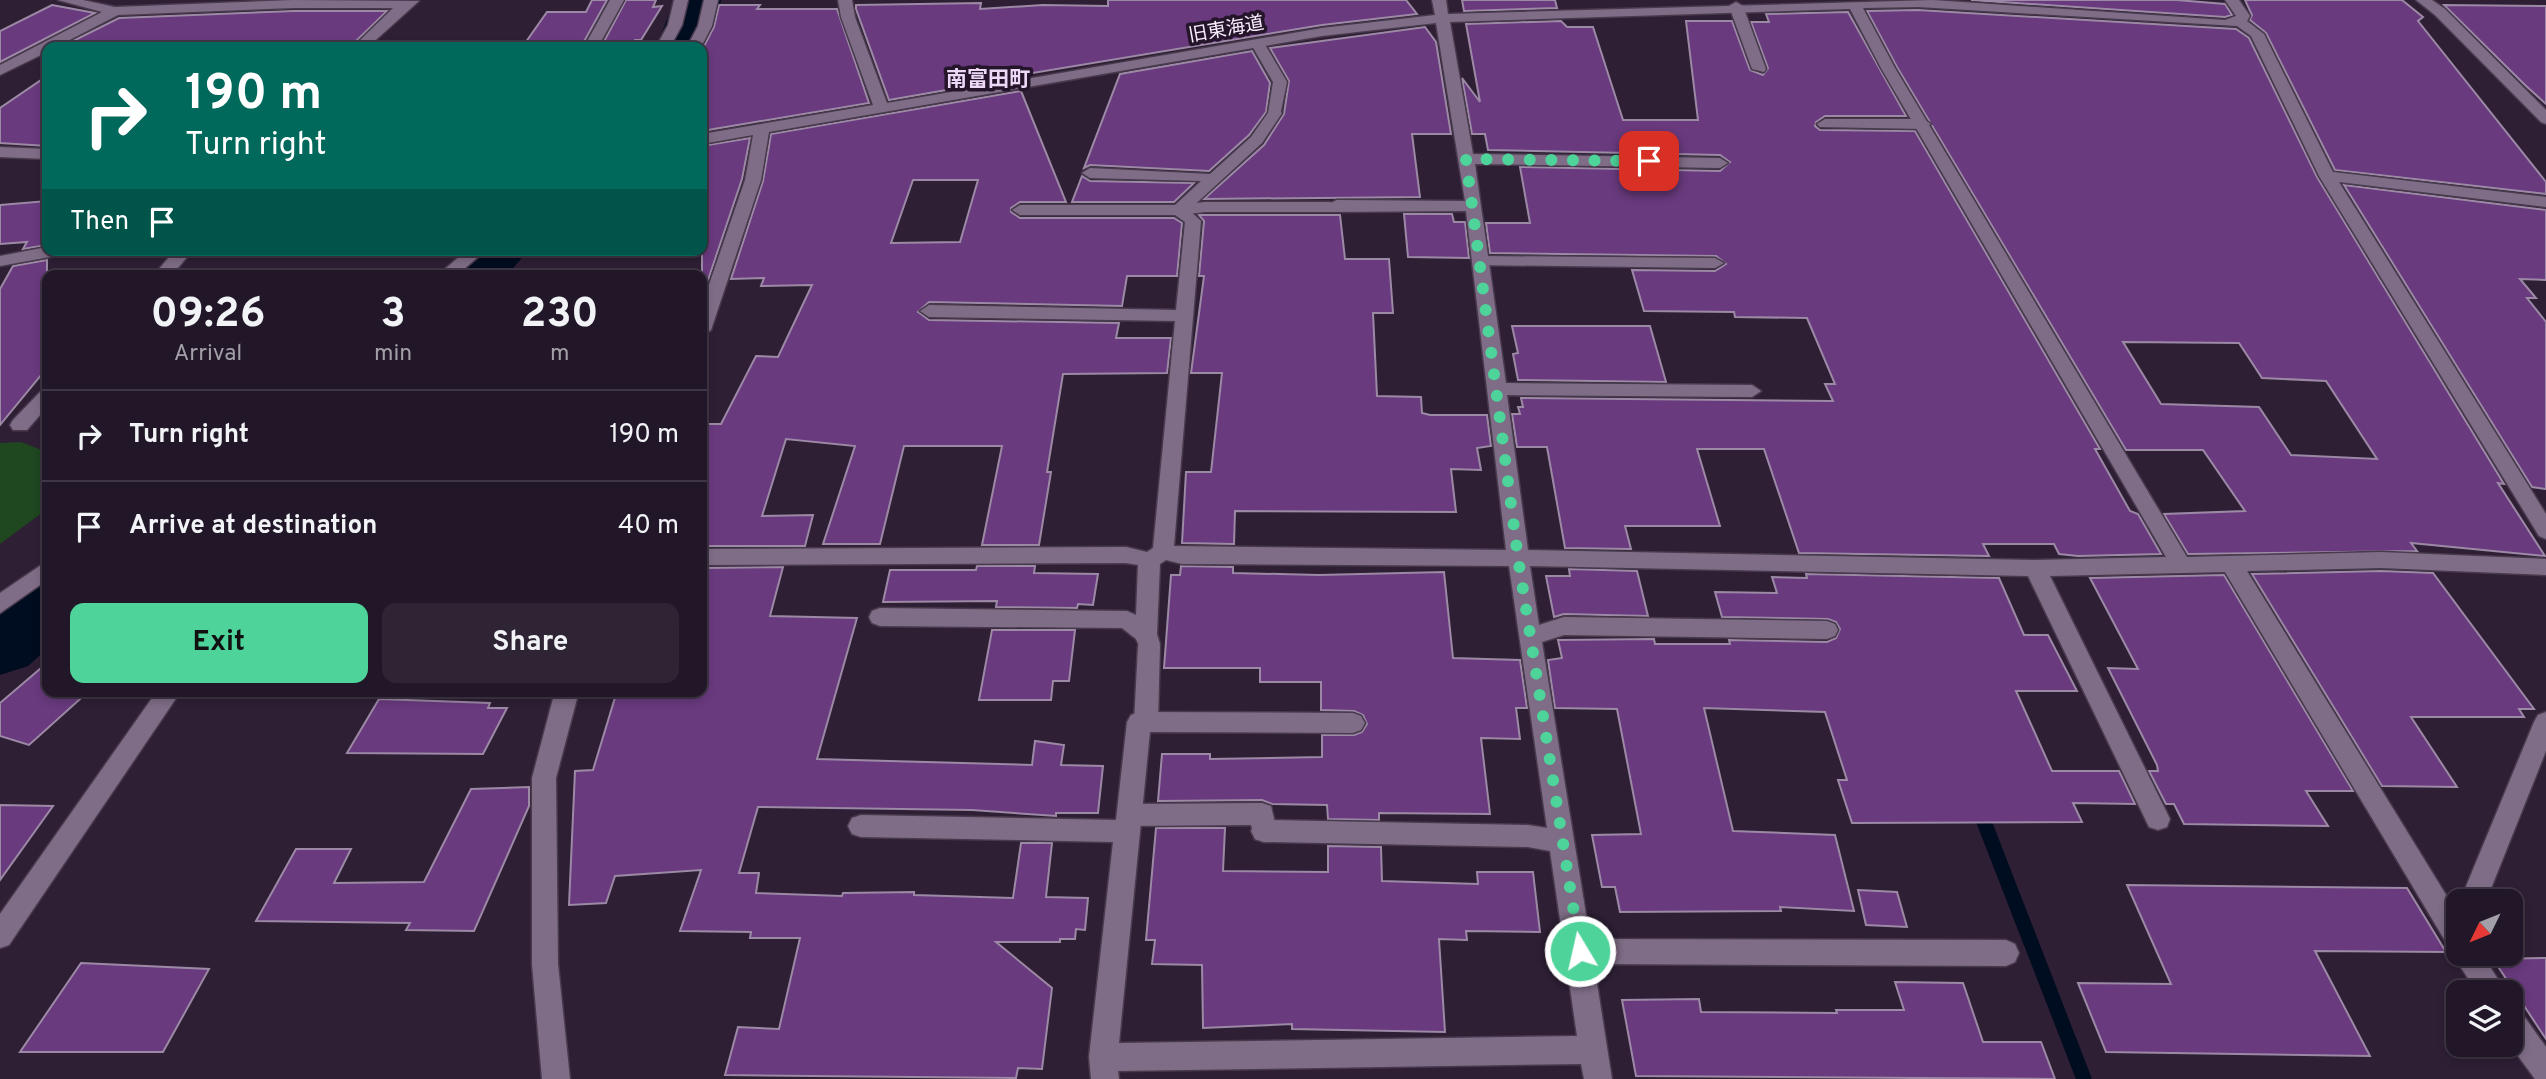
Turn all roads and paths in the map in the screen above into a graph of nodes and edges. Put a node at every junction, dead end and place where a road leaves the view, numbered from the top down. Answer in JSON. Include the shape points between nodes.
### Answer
{"nodes":[{"id":1,"x":65,"y":0,"type":"edge"},
{"id":2,"x":617,"y":0,"type":"edge"},
{"id":3,"x":681,"y":0,"type":"edge"},
{"id":4,"x":711,"y":0,"type":"edge"},
{"id":5,"x":845,"y":0,"type":"edge"},
{"id":6,"x":1439,"y":0,"type":"edge"},
{"id":7,"x":2232,"y":0,"type":"edge"},
{"id":8,"x":2423,"y":0,"type":"edge"},
{"id":9,"x":296,"y":2,"type":"edge"},
{"id":10,"x":409,"y":2,"type":"edge"},
{"id":11,"x":1983,"y":3,"type":"edge"},
{"id":12,"x":1742,"y":4,"type":"edge"},
{"id":13,"x":1854,"y":4,"type":"junction"},
{"id":14,"x":189,"y":5,"type":"edge"},
{"id":15,"x":115,"y":11,"type":"junction"},
{"id":16,"x":1442,"y":18,"type":"junction"},
{"id":17,"x":2240,"y":22,"type":"junction"},
{"id":18,"x":56,"y":42,"type":"edge"},
{"id":19,"x":365,"y":42,"type":"edge"},
{"id":20,"x":594,"y":42,"type":"edge"},
{"id":21,"x":666,"y":42,"type":"edge"},
{"id":22,"x":696,"y":42,"type":"edge"},
{"id":23,"x":1258,"y":44,"type":"junction"},
{"id":24,"x":42,"y":49,"type":"edge"},
{"id":25,"x":1759,"y":69,"type":"dead end"},
{"id":26,"x":0,"y":71,"type":"edge"},
{"id":27,"x":882,"y":110,"type":"junction"},
{"id":28,"x":2546,"y":119,"type":"edge"},
{"id":29,"x":1825,"y":124,"type":"dead end"},
{"id":30,"x":1923,"y":124,"type":"junction"},
{"id":31,"x":762,"y":129,"type":"junction"},
{"id":32,"x":707,"y":138,"type":"edge"},
{"id":33,"x":0,"y":152,"type":"edge"},
{"id":34,"x":42,"y":154,"type":"edge"},
{"id":35,"x":1466,"y":159,"type":"junction"},
{"id":36,"x":1720,"y":163,"type":"dead end"},
{"id":37,"x":1090,"y":173,"type":"dead end"},
{"id":38,"x":2327,"y":176,"type":"junction"},
{"id":39,"x":1213,"y":179,"type":"junction"},
{"id":40,"x":2546,"y":202,"type":"edge"},
{"id":41,"x":1474,"y":206,"type":"junction"},
{"id":42,"x":1020,"y":210,"type":"dead end"},
{"id":43,"x":1179,"y":211,"type":"junction"},
{"id":44,"x":42,"y":253,"type":"edge"},
{"id":45,"x":179,"y":256,"type":"edge"},
{"id":46,"x":470,"y":256,"type":"edge"},
{"id":47,"x":0,"y":261,"type":"edge"},
{"id":48,"x":1482,"y":261,"type":"junction"},
{"id":49,"x":1715,"y":263,"type":"dead end"},
{"id":50,"x":167,"y":270,"type":"edge"},
{"id":51,"x":452,"y":270,"type":"edge"},
{"id":52,"x":929,"y":311,"type":"dead end"},
{"id":53,"x":707,"y":315,"type":"edge"},
{"id":54,"x":1183,"y":316,"type":"junction"},
{"id":55,"x":1497,"y":390,"type":"junction"},
{"id":56,"x":1752,"y":391,"type":"dead end"},
{"id":57,"x":42,"y":401,"type":"edge"},
{"id":58,"x":20,"y":425,"type":"dead end"},
{"id":59,"x":2546,"y":531,"type":"edge"},
{"id":60,"x":1156,"y":556,"type":"junction"},
{"id":61,"x":707,"y":557,"type":"edge"},
{"id":62,"x":1518,"y":558,"type":"junction"},
{"id":63,"x":2181,"y":565,"type":"junction"},
{"id":64,"x":2232,"y":565,"type":"junction"},
{"id":65,"x":2035,"y":568,"type":"junction"},
{"id":66,"x":2546,"y":568,"type":"edge"},
{"id":67,"x":42,"y":573,"type":"edge"},
{"id":68,"x":0,"y":605,"type":"edge"},
{"id":69,"x":880,"y":617,"type":"dead end"},
{"id":70,"x":1827,"y":630,"type":"dead end"},
{"id":71,"x":1531,"y":637,"type":"junction"},
{"id":72,"x":1148,"y":640,"type":"junction"},
{"id":73,"x":166,"y":697,"type":"edge"},
{"id":74,"x":565,"y":697,"type":"edge"},
{"id":75,"x":1146,"y":722,"type":"junction"},
{"id":76,"x":1353,"y":723,"type":"dead end"},
{"id":77,"x":2546,"y":723,"type":"edge"},
{"id":78,"x":2158,"y":819,"type":"dead end"},
{"id":79,"x":1128,"y":823,"type":"junction"},
{"id":80,"x":861,"y":826,"type":"dead end"},
{"id":81,"x":1562,"y":842,"type":"junction"},
{"id":82,"x":2478,"y":889,"type":"edge"},
{"id":83,"x":2446,"y":918,"type":"edge"},
{"id":84,"x":0,"y":936,"type":"edge"},
{"id":85,"x":1580,"y":951,"type":"junction"},
{"id":86,"x":2006,"y":953,"type":"dead end"},
{"id":87,"x":2523,"y":1039,"type":"edge"},
{"id":88,"x":1594,"y":1050,"type":"junction"},
{"id":89,"x":1104,"y":1068,"type":"edge"},
{"id":90,"x":2546,"y":1072,"type":"edge"},
{"id":91,"x":556,"y":1079,"type":"edge"},
{"id":92,"x":1598,"y":1079,"type":"edge"}],
"edges":[{"from":1,"to":15,"type":"street"},
{"from":2,"to":20,"type":"street"},
{"from":3,"to":21,"type":"street"},
{"from":4,"to":22,"type":"street"},
{"from":5,"to":27,"type":"street"},
{"from":6,"to":16,"type":"street"},
{"from":7,"to":17,"type":"street","via":[[2243,16]]},
{"from":8,"to":28,"type":"street"},
{"from":9,"to":10,"type":"street"},
{"from":9,"to":14,"type":"street"},
{"from":10,"to":19,"type":"street"},
{"from":11,"to":13,"type":"street","name":"旧東海道"},
{"from":11,"to":17,"type":"street","name":"旧東海道"},
{"from":12,"to":13,"type":"street","name":"旧東海道"},
{"from":12,"to":16,"type":"street","name":"旧東海道"},
{"from":12,"to":25,"type":"street"},
{"from":13,"to":30,"type":"street"},
{"from":14,"to":15,"type":"street"},
{"from":15,"to":18,"type":"street"},
{"from":16,"to":23,"type":"street","name":"旧東海道"},
{"from":16,"to":35,"type":"street"},
{"from":17,"to":38,"type":"street","via":[[2257,34]]},
{"from":23,"to":27,"type":"street","name":"旧東海道"},
{"from":23,"to":39,"type":"street","via":[[1280,82],[1275,113],[1257,140]]},
{"from":24,"to":26,"type":"street"},
{"from":27,"to":31,"type":"street","name":"旧東海道"},
{"from":29,"to":30,"type":"street"},
{"from":30,"to":63,"type":"street"},
{"from":31,"to":32,"type":"street","name":"旧東海道"},
{"from":31,"to":53,"type":"street","via":[[753,180]]},
{"from":33,"to":34,"type":"street"},
{"from":35,"to":36,"type":"street"},
{"from":35,"to":41,"type":"street"},
{"from":37,"to":39,"type":"street"},
{"from":38,"to":40,"type":"street"},
{"from":38,"to":59,"type":"street"},
{"from":39,"to":43,"type":"street"},
{"from":41,"to":43,"type":"street","via":[[1205,207]]},
{"from":41,"to":48,"type":"street"},
{"from":42,"to":43,"type":"street"},
{"from":43,"to":54,"type":"street","via":[[1193,221]]},
{"from":44,"to":47,"type":"street"},
{"from":45,"to":50,"type":"street"},
{"from":46,"to":51,"type":"street"},
{"from":48,"to":49,"type":"street"},
{"from":48,"to":55,"type":"street"},
{"from":52,"to":54,"type":"street"},
{"from":54,"to":60,"type":"street"},
{"from":55,"to":56,"type":"street"},
{"from":55,"to":62,"type":"street"},
{"from":57,"to":58,"type":"street"},
{"from":60,"to":61,"type":"street"},
{"from":60,"to":62,"type":"street"},
{"from":60,"to":72,"type":"street"},
{"from":62,"to":65,"type":"street"},
{"from":62,"to":71,"type":"street"},
{"from":63,"to":64,"type":"street"},
{"from":63,"to":65,"type":"street"},
{"from":64,"to":66,"type":"street","via":[[2382,560]]},
{"from":64,"to":83,"type":"street"},
{"from":65,"to":78,"type":"street"},
{"from":67,"to":68,"type":"street"},
{"from":69,"to":72,"type":"street","via":[[1127,620]]},
{"from":70,"to":71,"type":"street","via":[[1564,625]]},
{"from":71,"to":81,"type":"street"},
{"from":72,"to":75,"type":"street"},
{"from":73,"to":84,"type":"street"},
{"from":74,"to":91,"type":"street","via":[[544,778],[545,964]]},
{"from":75,"to":76,"type":"street"},
{"from":75,"to":79,"type":"street","via":[[1139,722]]},
{"from":77,"to":82,"type":"street"},
{"from":79,"to":80,"type":"street"},
{"from":79,"to":81,"type":"street","via":[[1262,814],[1264,831],[1528,836]]},
{"from":79,"to":89,"type":"street"},
{"from":81,"to":85,"type":"street"},
{"from":85,"to":86,"type":"street"},
{"from":85,"to":88,"type":"street"},
{"from":87,"to":90,"type":"street"},
{"from":88,"to":89,"type":"street"},
{"from":88,"to":92,"type":"street"}]}
